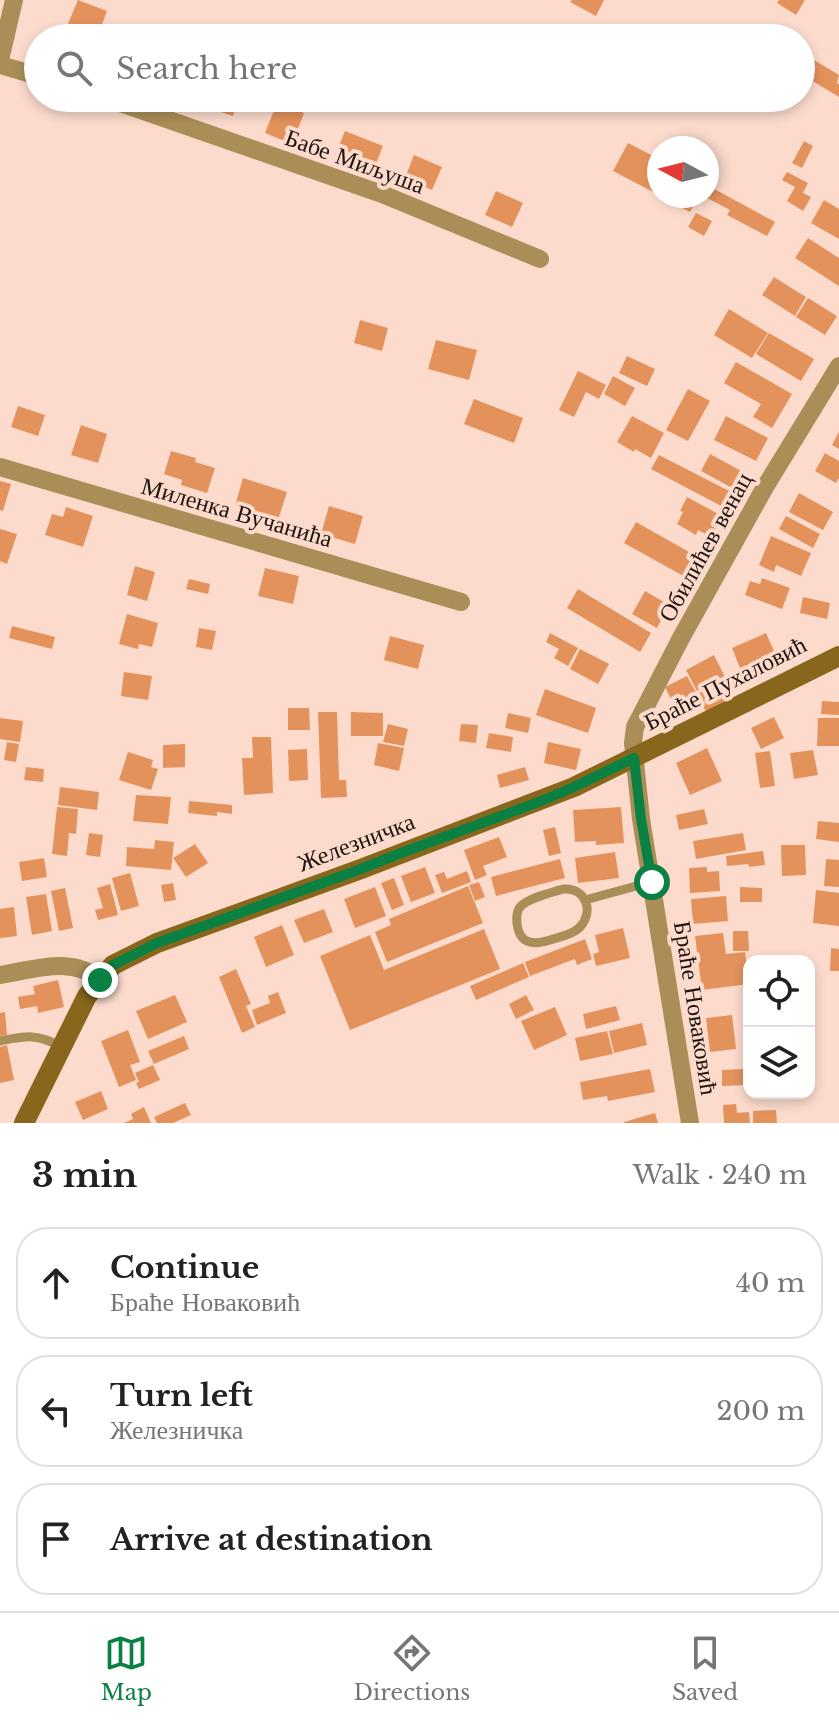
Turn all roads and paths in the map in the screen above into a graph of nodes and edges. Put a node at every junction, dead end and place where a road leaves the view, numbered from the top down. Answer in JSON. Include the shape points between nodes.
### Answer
{"nodes":[{"id":1,"x":14,"y":0,"type":"edge"},
{"id":2,"x":0,"y":63,"type":"edge"},
{"id":3,"x":24,"y":71,"type":"edge"},
{"id":4,"x":146,"y":112,"type":"edge"},
{"id":5,"x":540,"y":259,"type":"dead end"},
{"id":6,"x":839,"y":366,"type":"edge"},
{"id":7,"x":0,"y":467,"type":"edge"},
{"id":8,"x":461,"y":602,"type":"dead end"},
{"id":9,"x":839,"y":656,"type":"edge"},
{"id":10,"x":634,"y":758,"type":"junction"},
{"id":11,"x":652,"y":882,"type":"junction"},
{"id":12,"x":585,"y":900,"type":"junction"},
{"id":13,"x":0,"y":975,"type":"edge"},
{"id":14,"x":100,"y":980,"type":"junction"},
{"id":15,"x":0,"y":1041,"type":"edge"},
{"id":16,"x":61,"y":1047,"type":"junction"},
{"id":17,"x":24,"y":1123,"type":"edge"},
{"id":18,"x":690,"y":1123,"type":"edge"}],
"edges":[{"from":1,"to":2,"type":"street"},
{"from":2,"to":3,"type":"street"},
{"from":4,"to":5,"type":"street","name":"Бабе Миљуша","via":[[382,194]]},
{"from":6,"to":10,"type":"street","name":"Обилићев венац","via":[[765,487],[643,710],[635,727]]},
{"from":7,"to":8,"type":"street","name":"Миленка Вучанића"},
{"from":9,"to":10,"type":"main road","name":"Браће Пухаловић"},
{"from":10,"to":11,"type":"street","name":"Браће Новаковић"},
{"from":10,"to":14,"type":"main road","name":"Железничка","via":[[544,800],[157,943],[113,965]]},
{"from":11,"to":12,"type":"lane"},
{"from":11,"to":18,"type":"street","name":"Браће Новаковић"},
{"from":12,"to":12,"type":"lane","via":[[569,889],[523,904],[516,917],[520,935],[540,943],[573,932],[584,922]]},
{"from":13,"to":14,"type":"street","via":[[73,966]]},
{"from":14,"to":16,"type":"main road","name":"Железничка"},
{"from":15,"to":16,"type":"lane","via":[[38,1037]]},
{"from":16,"to":17,"type":"main road","name":"Железничка"}]}
